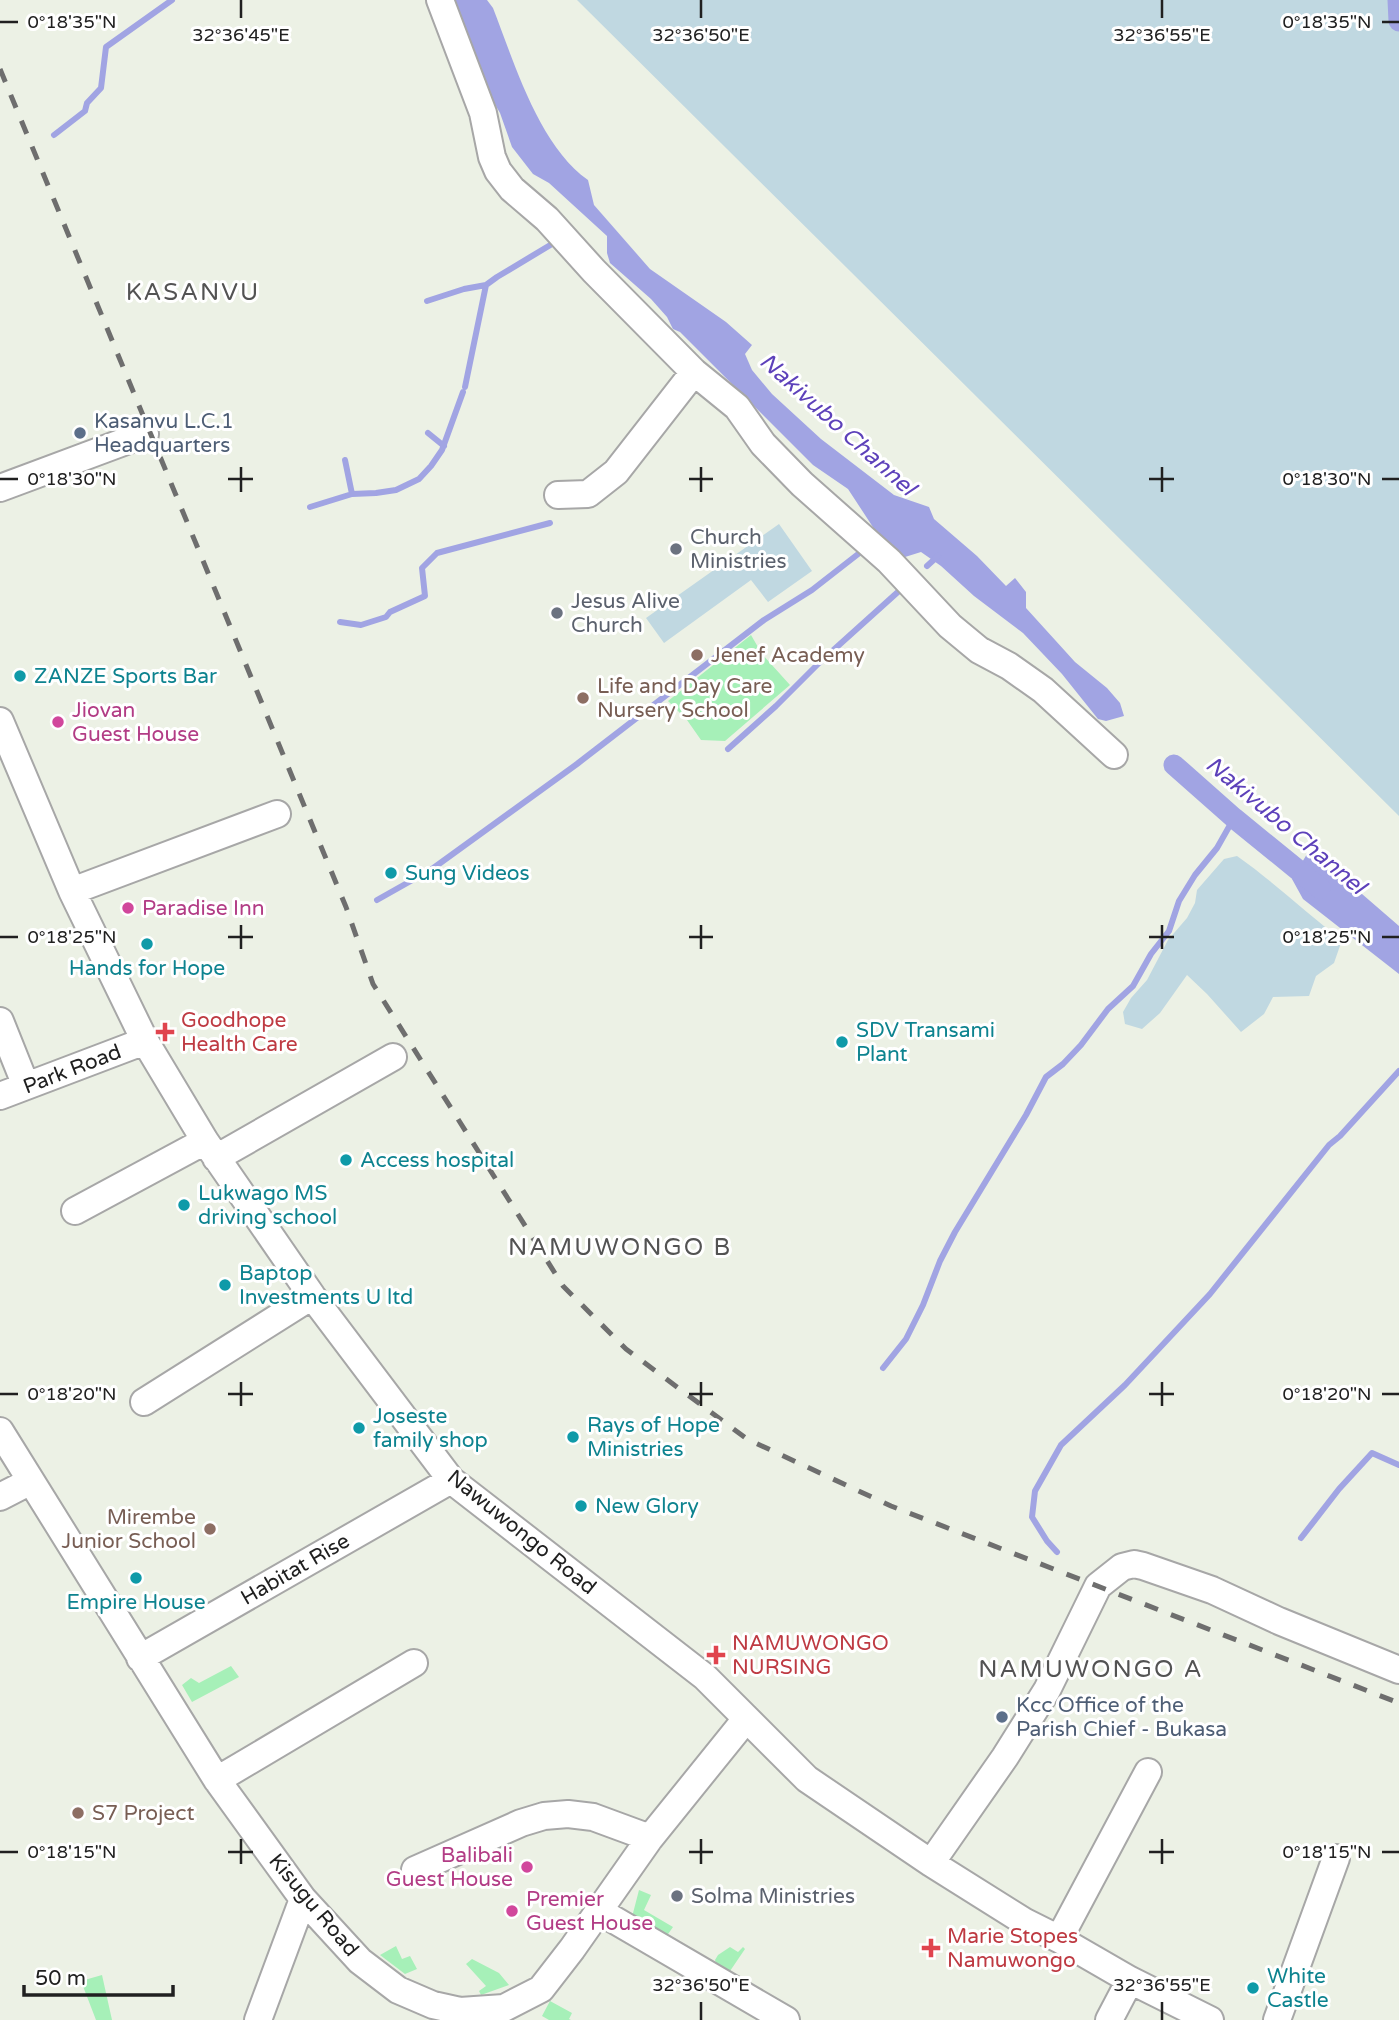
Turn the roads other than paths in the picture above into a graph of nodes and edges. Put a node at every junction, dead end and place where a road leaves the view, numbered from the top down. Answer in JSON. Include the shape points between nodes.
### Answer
{"nodes":[{"id":1,"x":440,"y":0,"type":"edge"},
{"id":2,"x":694,"y":372,"type":"junction"},
{"id":3,"x":145,"y":434,"type":"dead end"},
{"id":4,"x":0,"y":488,"type":"edge"},
{"id":5,"x":558,"y":495,"type":"dead end"},
{"id":6,"x":0,"y":721,"type":"edge"},
{"id":7,"x":1114,"y":755,"type":"dead end"},
{"id":8,"x":277,"y":814,"type":"dead end"},
{"id":9,"x":72,"y":891,"type":"junction"},
{"id":10,"x":0,"y":1021,"type":"edge"},
{"id":11,"x":145,"y":1041,"type":"junction"},
{"id":12,"x":393,"y":1057,"type":"dead end"},
{"id":13,"x":26,"y":1086,"type":"junction"},
{"id":14,"x":0,"y":1096,"type":"edge"},
{"id":15,"x":211,"y":1150,"type":"junction"},
{"id":16,"x":75,"y":1211,"type":"dead end"},
{"id":17,"x":312,"y":1296,"type":"junction"},
{"id":18,"x":144,"y":1402,"type":"dead end"},
{"id":19,"x":0,"y":1431,"type":"edge"},
{"id":20,"x":451,"y":1480,"type":"junction"},
{"id":21,"x":32,"y":1481,"type":"junction"},
{"id":22,"x":0,"y":1497,"type":"edge"},
{"id":23,"x":139,"y":1658,"type":"junction"},
{"id":24,"x":414,"y":1663,"type":"dead end"},
{"id":25,"x":1399,"y":1670,"type":"edge"},
{"id":26,"x":746,"y":1718,"type":"junction"},
{"id":27,"x":1148,"y":1772,"type":"dead end"},
{"id":28,"x":217,"y":1780,"type":"junction"},
{"id":29,"x":650,"y":1838,"type":"junction"},
{"id":30,"x":1336,"y":1857,"type":"dead end"},
{"id":31,"x":931,"y":1863,"type":"junction"},
{"id":32,"x":415,"y":1870,"type":"dead end"},
{"id":33,"x":303,"y":1899,"type":"junction"},
{"id":34,"x":599,"y":1911,"type":"junction"},
{"id":35,"x":1059,"y":1939,"type":"junction"},
{"id":36,"x":1130,"y":1980,"type":"junction"},
{"id":37,"x":504,"y":2014,"type":"edge"},
{"id":38,"x":258,"y":2020,"type":"edge"},
{"id":39,"x":786,"y":2020,"type":"edge"},
{"id":40,"x":1109,"y":2020,"type":"edge"},
{"id":41,"x":1210,"y":2020,"type":"edge"},
{"id":42,"x":1277,"y":2020,"type":"edge"}],
"edges":[{"from":1,"to":2,"type":"street","via":[[483,113],[498,171]]},
{"from":2,"to":5,"type":"street","via":[[616,472],[589,494]]},
{"from":2,"to":7,"type":"street","via":[[737,407],[763,444],[889,561],[950,626],[1043,690]]},
{"from":3,"to":4,"type":"street"},
{"from":6,"to":9,"type":"street","name":"Nawuwongo Road"},
{"from":8,"to":9,"type":"street"},
{"from":9,"to":11,"type":"street","name":"Nawuwongo Road"},
{"from":10,"to":13,"type":"street"},
{"from":11,"to":13,"type":"street","name":"Park Road"},
{"from":11,"to":15,"type":"street","name":"Nawuwongo Road"},
{"from":12,"to":15,"type":"street"},
{"from":13,"to":14,"type":"street","name":"Park Road"},
{"from":15,"to":16,"type":"street"},
{"from":15,"to":17,"type":"street","name":"Nawuwongo Road"},
{"from":17,"to":18,"type":"street"},
{"from":17,"to":20,"type":"street","name":"Nawuwongo Road"},
{"from":19,"to":21,"type":"street","name":"Kisugu Road"},
{"from":20,"to":23,"type":"street","name":"Habitat Rise"},
{"from":20,"to":26,"type":"street","name":"Nawuwongo Road","via":[[705,1677]]},
{"from":21,"to":22,"type":"street"},
{"from":21,"to":23,"type":"street","name":"Kisugu Road"},
{"from":23,"to":28,"type":"street","name":"Kisugu Road"},
{"from":24,"to":28,"type":"street"},
{"from":25,"to":31,"type":"street","via":[[1212,1590],[1143,1566],[1122,1567],[1098,1586],[1047,1690]]},
{"from":26,"to":29,"type":"street","name":"Kisugu Road"},
{"from":26,"to":31,"type":"street","name":"Nawuwongo Road","via":[[807,1779]]},
{"from":27,"to":35,"type":"street"},
{"from":28,"to":33,"type":"street","name":"Kisugu Road"},
{"from":29,"to":32,"type":"street","via":[[593,1817],[544,1816]]},
{"from":29,"to":34,"type":"street","name":"Kisugu Road"},
{"from":30,"to":42,"type":"street"},
{"from":31,"to":35,"type":"street","name":"Nawuwongo Road"},
{"from":33,"to":37,"type":"street","name":"Kisugu Road","via":[[360,1961],[398,1990],[433,2005]]},
{"from":33,"to":38,"type":"street"},
{"from":34,"to":37,"type":"street","name":"Kisugu Road","via":[[541,1989]]},
{"from":34,"to":39,"type":"street"},
{"from":35,"to":36,"type":"street","name":"Nawuwongo Road"},
{"from":36,"to":40,"type":"street"},
{"from":36,"to":41,"type":"street","name":"Nawuwongo Road"}]}
